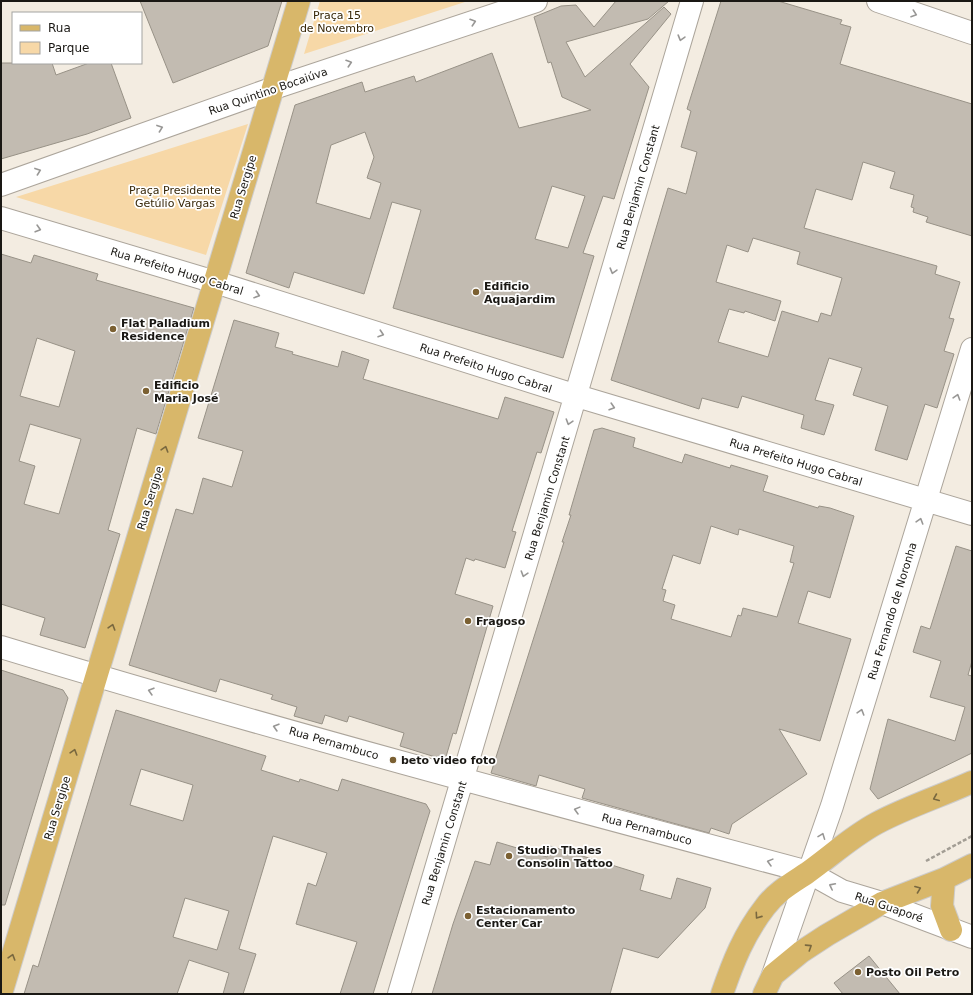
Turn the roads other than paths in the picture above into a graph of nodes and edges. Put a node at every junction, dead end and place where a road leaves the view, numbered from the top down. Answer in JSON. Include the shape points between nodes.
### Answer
{"nodes":[{"id":1,"x":299,"y":1,"type":"edge"},
{"id":2,"x":536,"y":1,"type":"edge"},
{"id":3,"x":692,"y":1,"type":"edge"},
{"id":4,"x":878,"y":1,"type":"edge"},
{"id":5,"x":972,"y":33,"type":"edge"},
{"id":6,"x":274,"y":88,"type":"junction"},
{"id":7,"x":1,"y":184,"type":"edge"},
{"id":8,"x":1,"y":218,"type":"edge"},
{"id":9,"x":215,"y":282,"type":"junction"},
{"id":10,"x":972,"y":349,"type":"edge"},
{"id":11,"x":577,"y":396,"type":"junction"},
{"id":12,"x":926,"y":501,"type":"junction"},
{"id":13,"x":972,"y":514,"type":"edge"},
{"id":14,"x":1,"y":647,"type":"edge"},
{"id":15,"x":97,"y":676,"type":"junction"},
{"id":16,"x":463,"y":779,"type":"junction"},
{"id":17,"x":972,"y":782,"type":"edge"},
{"id":18,"x":972,"y":865,"type":"edge"},
{"id":19,"x":808,"y":872,"type":"junction"},
{"id":20,"x":944,"y":879,"type":"junction"},
{"id":21,"x":882,"y":903,"type":"junction"},
{"id":22,"x":951,"y":930,"type":"junction"},
{"id":23,"x":972,"y":937,"type":"edge"},
{"id":24,"x":769,"y":984,"type":"edge"},
{"id":25,"x":1,"y":994,"type":"edge"},
{"id":26,"x":399,"y":994,"type":"edge"},
{"id":27,"x":722,"y":994,"type":"edge"}],
"edges":[{"from":1,"to":6,"type":"main road","name":"Rua Sergipe"},
{"from":6,"to":2,"type":"street","name":"Rua Quintino Bocaiúva","one_way":true},
{"from":3,"to":11,"type":"street","name":"Rua Benjamin Constant","one_way":true},
{"from":4,"to":5,"type":"street","one_way":true},
{"from":7,"to":6,"type":"street","name":"Rua Quintino Bocaiúva","one_way":true},
{"from":6,"to":9,"type":"main road","name":"Rua Sergipe"},
{"from":8,"to":9,"type":"street","name":"Rua Prefeito Hugo Cabral","one_way":true},
{"from":9,"to":11,"type":"street","name":"Rua Prefeito Hugo Cabral","one_way":true},
{"from":15,"to":9,"type":"main road","name":"Rua Sergipe","one_way":true},
{"from":12,"to":10,"type":"street","name":"Rua Fernando de Noronha","one_way":true},
{"from":11,"to":12,"type":"street","name":"Rua Prefeito Hugo Cabral","one_way":true},
{"from":11,"to":16,"type":"street","name":"Rua Benjamin Constant","one_way":true},
{"from":12,"to":13,"type":"street","name":"Rua Prefeito Hugo Cabral"},
{"from":19,"to":12,"type":"street","name":"Rua Fernando de Noronha","one_way":true,"via":[[832,806]]},
{"from":14,"to":15,"type":"street","name":"Rua Pernambuco"},
{"from":16,"to":15,"type":"street","name":"Rua Pernambuco","one_way":true},
{"from":25,"to":15,"type":"main road","name":"Rua Sergipe","one_way":true},
{"from":19,"to":16,"type":"street","name":"Rua Pernambuco","one_way":true},
{"from":16,"to":26,"type":"street","name":"Rua Benjamin Constant"},
{"from":17,"to":19,"type":"main road","one_way":true,"via":[[877,823],[840,846]]},
{"from":18,"to":20,"type":"main road"},
{"from":21,"to":19,"type":"street","name":"Rua Guaporé","one_way":true,"via":[[842,891]]},
{"from":19,"to":24,"type":"street","name":"Rua Fernando de Noronha"},
{"from":19,"to":27,"type":"main road","one_way":true,"via":[[782,888],[749,929],[736,953]]},
{"from":21,"to":20,"type":"main road","one_way":true},
{"from":20,"to":22,"type":"main road","via":[[942,906]]},
{"from":21,"to":22,"type":"street","name":"Rua Guaporé"},
{"from":24,"to":21,"type":"main road","one_way":true,"via":[[801,952]]},
{"from":22,"to":23,"type":"street","name":"Rua Guaporé"}]}
